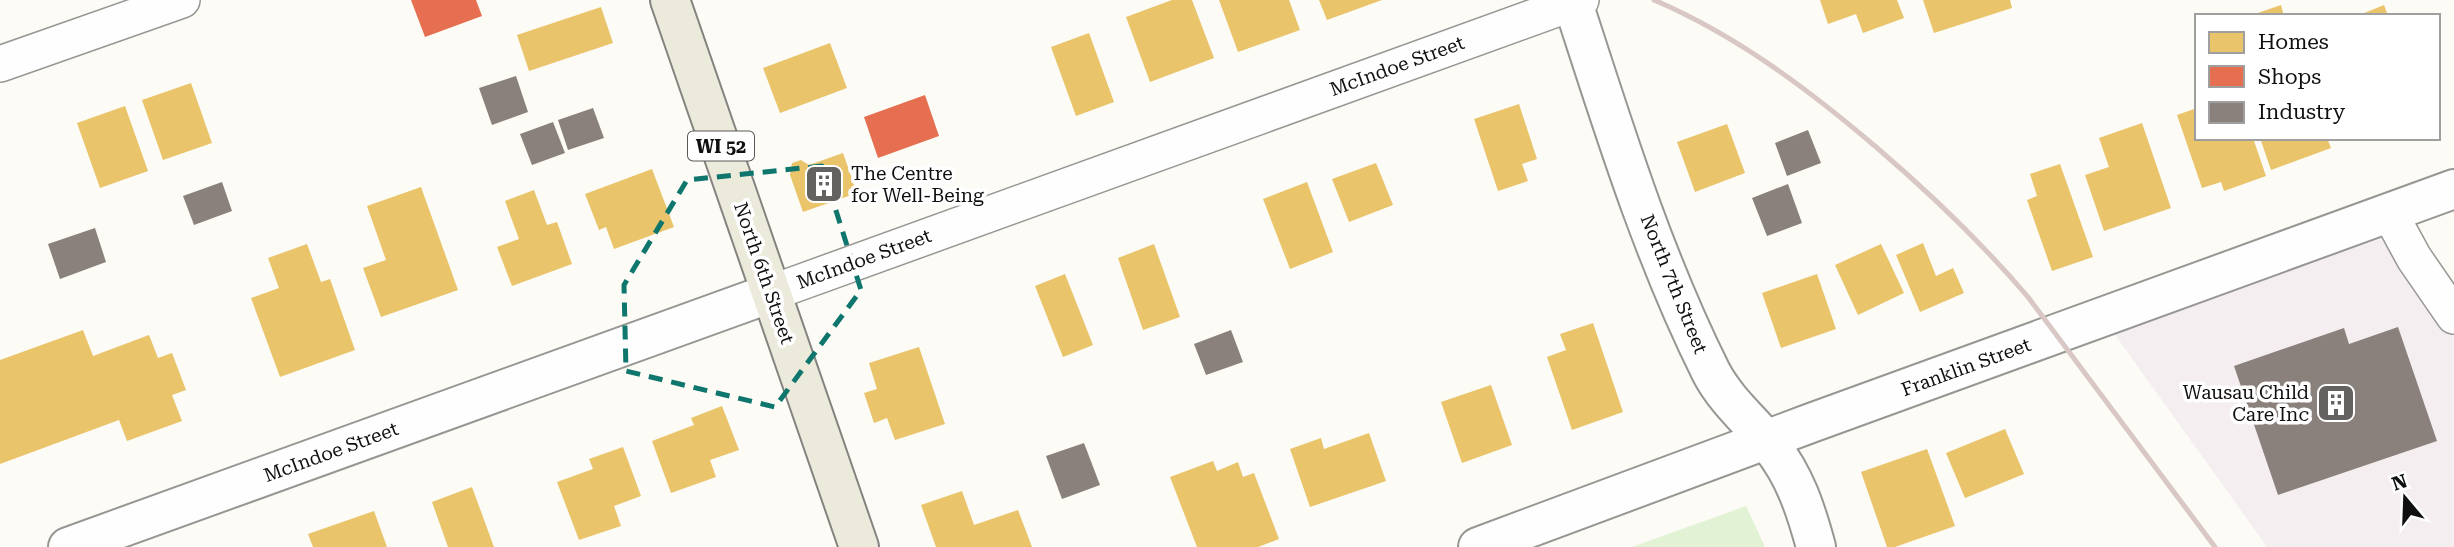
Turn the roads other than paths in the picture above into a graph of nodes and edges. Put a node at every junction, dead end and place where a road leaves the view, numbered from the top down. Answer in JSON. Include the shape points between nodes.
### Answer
{"nodes":[{"id":1,"x":182,"y":0,"type":"edge"},
{"id":2,"x":670,"y":0,"type":"edge"},
{"id":3,"x":1575,"y":1,"type":"edge"},
{"id":4,"x":0,"y":64,"type":"edge"},
{"id":5,"x":2454,"y":189,"type":"edge"},
{"id":6,"x":2389,"y":212,"type":"junction"},
{"id":7,"x":771,"y":293,"type":"junction"},
{"id":8,"x":2454,"y":316,"type":"edge"},
{"id":9,"x":1765,"y":440,"type":"junction"},
{"id":10,"x":68,"y":547,"type":"edge"},
{"id":11,"x":859,"y":547,"type":"edge"},
{"id":12,"x":1478,"y":547,"type":"edge"},
{"id":13,"x":1816,"y":547,"type":"edge"}],
"edges":[{"from":1,"to":4,"type":"street"},
{"from":2,"to":7,"type":"main road","name":"North 6th Street","number":"WI 52"},
{"from":3,"to":7,"type":"street","name":"McIndoe Street"},
{"from":3,"to":9,"type":"street","name":"North 7th Street","via":[[1621,147],[1681,311],[1718,386]]},
{"from":5,"to":6,"type":"street","name":"Franklin Street"},
{"from":6,"to":8,"type":"street"},
{"from":6,"to":9,"type":"street","name":"Franklin Street"},
{"from":7,"to":10,"type":"street","name":"McIndoe Street"},
{"from":7,"to":11,"type":"main road","name":"North 6th Street","number":"WI 52"},
{"from":9,"to":12,"type":"street","name":"Franklin Street"},
{"from":9,"to":13,"type":"street","name":"North 7th Street","via":[[1796,486]]}]}
